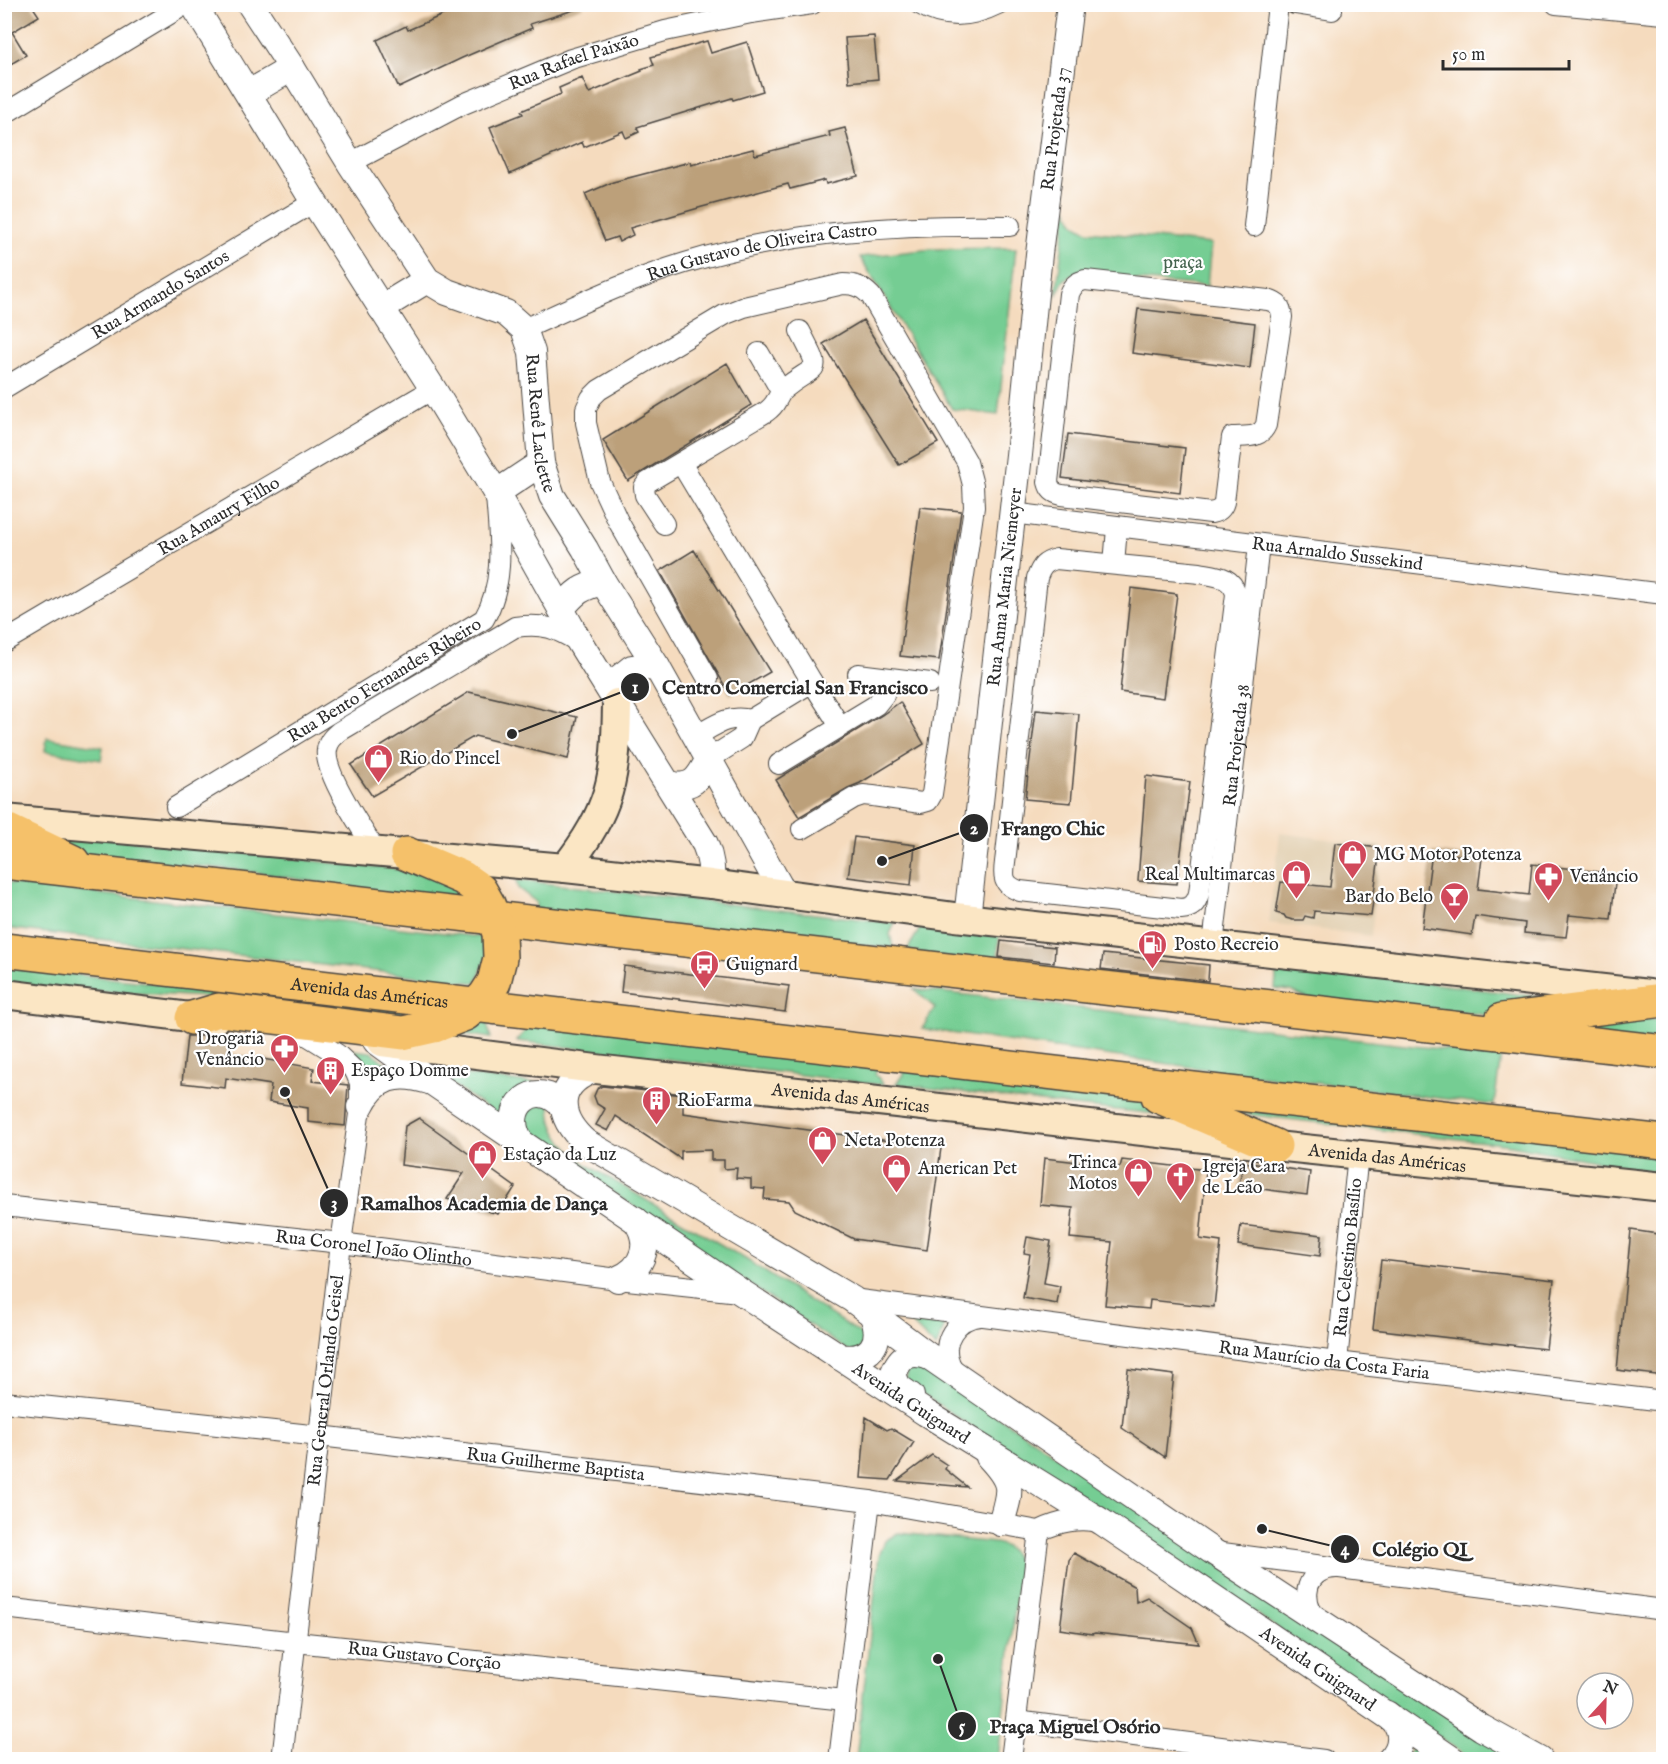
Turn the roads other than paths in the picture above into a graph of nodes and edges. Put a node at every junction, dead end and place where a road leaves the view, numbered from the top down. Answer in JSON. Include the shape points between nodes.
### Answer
{"nodes":[{"id":1,"x":186,"y":4,"type":"edge"},
{"id":2,"x":193,"y":4,"type":"edge"},
{"id":3,"x":250,"y":4,"type":"edge"},
{"id":4,"x":812,"y":4,"type":"edge"},
{"id":5,"x":919,"y":4,"type":"edge"},
{"id":6,"x":998,"y":4,"type":"edge"},
{"id":7,"x":1070,"y":4,"type":"edge"},
{"id":8,"x":1278,"y":4,"type":"edge"},
{"id":9,"x":1295,"y":4,"type":"edge"},
{"id":10,"x":1556,"y":4,"type":"edge"},
{"id":11,"x":1332,"y":10,"type":"dead end"},
{"id":12,"x":1664,"y":14,"type":"edge"},
{"id":13,"x":292,"y":68,"type":"junction"},
{"id":14,"x":249,"y":93,"type":"junction"},
{"id":15,"x":4,"y":114,"type":"edge"},
{"id":16,"x":350,"y":164,"type":"junction"},
{"id":17,"x":314,"y":202,"type":"junction"},
{"id":18,"x":1010,"y":226,"type":"dead end"},
{"id":19,"x":1254,"y":226,"type":"dead end"},
{"id":20,"x":1039,"y":254,"type":"joint"},
{"id":21,"x":427,"y":280,"type":"junction"},
{"id":22,"x":381,"y":308,"type":"junction"},
{"id":23,"x":524,"y":329,"type":"junction"},
{"id":24,"x":800,"y":331,"type":"dead end"},
{"id":25,"x":759,"y":353,"type":"dead end"},
{"id":26,"x":4,"y":388,"type":"edge"},
{"id":27,"x":433,"y":389,"type":"junction"},
{"id":28,"x":782,"y":391,"type":"junction"},
{"id":29,"x":541,"y":463,"type":"junction"},
{"id":30,"x":681,"y":463,"type":"junction"},
{"id":31,"x":496,"y":493,"type":"junction"},
{"id":32,"x":1196,"y":511,"type":"junction"},
{"id":33,"x":1012,"y":513,"type":"junction"},
{"id":34,"x":664,"y":524,"type":"dead end"},
{"id":35,"x":1117,"y":528,"type":"junction"},
{"id":36,"x":1193,"y":536,"type":"junction"},
{"id":37,"x":1260,"y":545,"type":"junction"},
{"id":38,"x":1114,"y":564,"type":"junction"},
{"id":39,"x":603,"y":582,"type":"junction"},
{"id":40,"x":1664,"y":594,"type":"edge"},
{"id":41,"x":561,"y":609,"type":"junction"},
{"id":42,"x":4,"y":642,"type":"edge"},
{"id":43,"x":580,"y":643,"type":"junction"},
{"id":44,"x":657,"y":667,"type":"junction"},
{"id":45,"x":858,"y":674,"type":"dead end"},
{"id":46,"x":886,"y":678,"type":"junction"},
{"id":47,"x":708,"y":679,"type":"dead end"},
{"id":48,"x":812,"y":682,"type":"junction"},
{"id":49,"x":930,"y":683,"type":"dead end"},
{"id":50,"x":612,"y":695,"type":"junction"},
{"id":51,"x":750,"y":720,"type":"junction"},
{"id":52,"x":840,"y":726,"type":"junction"},
{"id":53,"x":696,"y":736,"type":"junction"},
{"id":54,"x":709,"y":759,"type":"junction"},
{"id":55,"x":778,"y":764,"type":"dead end"},
{"id":56,"x":670,"y":785,"type":"junction"},
{"id":57,"x":176,"y":807,"type":"dead end"},
{"id":58,"x":4,"y":819,"type":"edge"},
{"id":59,"x":4,"y":829,"type":"edge"},
{"id":60,"x":802,"y":829,"type":"dead end"},
{"id":61,"x":391,"y":852,"type":"junction"},
{"id":62,"x":4,"y":862,"type":"edge"},
{"id":63,"x":565,"y":868,"type":"junction"},
{"id":64,"x":96,"y":873,"type":"junction"},
{"id":65,"x":711,"y":884,"type":"junction"},
{"id":66,"x":784,"y":894,"type":"junction"},
{"id":67,"x":495,"y":918,"type":"junction"},
{"id":68,"x":967,"y":918,"type":"junction"},
{"id":69,"x":1213,"y":945,"type":"junction"},
{"id":70,"x":4,"y":950,"type":"edge"},
{"id":71,"x":89,"y":960,"type":"junction"},
{"id":72,"x":4,"y":961,"type":"edge"},
{"id":73,"x":4,"y":994,"type":"edge"},
{"id":74,"x":1664,"y":996,"type":"edge"},
{"id":75,"x":1664,"y":1000,"type":"edge"},
{"id":76,"x":476,"y":1005,"type":"junction"},
{"id":77,"x":192,"y":1018,"type":"junction"},
{"id":78,"x":1450,"y":1026,"type":"junction"},
{"id":79,"x":300,"y":1030,"type":"junction"},
{"id":80,"x":376,"y":1041,"type":"junction"},
{"id":81,"x":1664,"y":1052,"type":"edge"},
{"id":82,"x":596,"y":1068,"type":"junction"},
{"id":83,"x":1123,"y":1081,"type":"junction"},
{"id":84,"x":432,"y":1082,"type":"junction"},
{"id":85,"x":360,"y":1107,"type":"junction"},
{"id":86,"x":563,"y":1107,"type":"junction"},
{"id":87,"x":1664,"y":1142,"type":"edge"},
{"id":88,"x":521,"y":1143,"type":"junction"},
{"id":89,"x":1275,"y":1146,"type":"junction"},
{"id":90,"x":1358,"y":1154,"type":"junction"},
{"id":91,"x":1664,"y":1187,"type":"edge"},
{"id":92,"x":4,"y":1206,"type":"edge"},
{"id":93,"x":635,"y":1220,"type":"junction"},
{"id":94,"x":341,"y":1243,"type":"junction"},
{"id":95,"x":618,"y":1279,"type":"junction"},
{"id":96,"x":741,"y":1292,"type":"junction"},
{"id":97,"x":852,"y":1299,"type":"junction"},
{"id":98,"x":985,"y":1315,"type":"junction"},
{"id":99,"x":873,"y":1316,"type":"junction"},
{"id":100,"x":840,"y":1357,"type":"junction"},
{"id":101,"x":930,"y":1357,"type":"junction"},
{"id":102,"x":1337,"y":1362,"type":"junction"},
{"id":103,"x":958,"y":1377,"type":"junction"},
{"id":104,"x":1664,"y":1401,"type":"edge"},
{"id":105,"x":4,"y":1402,"type":"edge"},
{"id":106,"x":926,"y":1413,"type":"junction"},
{"id":107,"x":320,"y":1436,"type":"junction"},
{"id":108,"x":979,"y":1445,"type":"junction"},
{"id":109,"x":870,"y":1501,"type":"junction"},
{"id":110,"x":1102,"y":1522,"type":"junction"},
{"id":111,"x":1001,"y":1523,"type":"junction"},
{"id":112,"x":1039,"y":1531,"type":"junction"},
{"id":113,"x":1212,"y":1551,"type":"junction"},
{"id":114,"x":1338,"y":1567,"type":"junction"},
{"id":115,"x":4,"y":1608,"type":"edge"},
{"id":116,"x":1664,"y":1610,"type":"edge"},
{"id":117,"x":1317,"y":1619,"type":"junction"},
{"id":118,"x":296,"y":1642,"type":"junction"},
{"id":119,"x":845,"y":1700,"type":"junction"},
{"id":120,"x":1387,"y":1714,"type":"junction"},
{"id":121,"x":1016,"y":1721,"type":"junction"},
{"id":122,"x":282,"y":1760,"type":"edge"},
{"id":123,"x":839,"y":1760,"type":"edge"},
{"id":124,"x":1011,"y":1760,"type":"edge"},
{"id":125,"x":1324,"y":1760,"type":"edge"},
{"id":126,"x":1390,"y":1760,"type":"edge"},
{"id":127,"x":1453,"y":1760,"type":"edge"},
{"id":128,"x":1539,"y":1760,"type":"edge"}],
"edges":[{"from":1,"to":15,"type":"street"},
{"from":2,"to":14,"type":"street"},
{"from":3,"to":13,"type":"street","name":"Rua Renê Laclette"},
{"from":4,"to":16,"type":"street","name":"Rua Rafael Paixão","via":[[665,31],[571,59],[461,105]]},
{"from":5,"to":6,"type":"street","via":[[941,14],[959,16]]},
{"from":7,"to":20,"type":"street","name":"Rua Projetada 37"},
{"from":8,"to":19,"type":"street"},
{"from":9,"to":11,"type":"street"},
{"from":10,"to":12,"type":"street"},
{"from":13,"to":14,"type":"street"},
{"from":13,"to":16,"type":"street","name":"Rua Renê Laclette"},
{"from":14,"to":17,"type":"street"},
{"from":16,"to":21,"type":"street","name":"Rua Renê Laclette"},
{"from":17,"to":22,"type":"street"},
{"from":17,"to":26,"type":"street","name":"Rua Armando Santos"},
{"from":18,"to":23,"type":"street","name":"Rua Gustavo de Oliveira Castro","via":[[868,229],[742,249],[631,282]]},
{"from":20,"to":33,"type":"street","name":"Rua Anna Maria Niemeyer"},
{"from":21,"to":22,"type":"street"},
{"from":21,"to":23,"type":"street","name":"Rua Renê Laclette","via":[[447,292],[506,313]]},
{"from":22,"to":27,"type":"street"},
{"from":23,"to":29,"type":"street","name":"Rua Renê Laclette","via":[[532,352]]},
{"from":24,"to":28,"type":"street","via":[[815,367]]},
{"from":25,"to":28,"type":"street"},
{"from":27,"to":31,"type":"street"},
{"from":27,"to":42,"type":"street","name":"Rua Amaury Filho"},
{"from":28,"to":30,"type":"street","via":[[766,412]]},
{"from":29,"to":31,"type":"street"},
{"from":29,"to":39,"type":"street","name":"Rua Renê Laclette","via":[[552,496]]},
{"from":30,"to":34,"type":"street","via":[[644,487]]},
{"from":30,"to":48,"type":"street"},
{"from":31,"to":41,"type":"street"},
{"from":31,"to":57,"type":"street","name":"Rua Bento Fernandes Ribeiro","via":[[499,574],[496,595],[484,619]]},
{"from":32,"to":32,"type":"street","via":[[1212,513],[1222,508],[1232,437],[1263,433],[1281,308],[1268,300],[1077,282],[1069,294],[1049,489],[1062,495]]},
{"from":32,"to":36,"type":"street"},
{"from":33,"to":35,"type":"street","name":"Rua Arnaldo Sussekind"},
{"from":33,"to":68,"type":"street","name":"Rua Anna Maria Niemeyer"},
{"from":35,"to":36,"type":"street","name":"Rua Arnaldo Sussekind"},
{"from":35,"to":38,"type":"street"},
{"from":36,"to":37,"type":"street","name":"Rua Arnaldo Sussekind"},
{"from":37,"to":40,"type":"street","name":"Rua Arnaldo Sussekind"},
{"from":37,"to":69,"type":"street","name":"Rua Projetada 38"},
{"from":38,"to":38,"type":"street","via":[[1222,577],[1230,581],[1236,594],[1199,893],[1190,908],[1020,891],[1006,882],[1004,874],[1040,568],[1056,559]]},
{"from":39,"to":41,"type":"street","via":[[582,588]]},
{"from":39,"to":44,"type":"street","name":"Rua Renê Laclette"},
{"from":41,"to":43,"type":"street"},
{"from":43,"to":50,"type":"street"},
{"from":43,"to":61,"type":"street","name":"Rua Bento Fernandes Ribeiro","via":[[546,626],[515,627],[332,738],[327,761],[354,818]]},
{"from":44,"to":50,"type":"street","via":[[632,668]]},
{"from":44,"to":53,"type":"street","name":"Rua Renê Laclette"},
{"from":45,"to":46,"type":"street"},
{"from":46,"to":49,"type":"street"},
{"from":46,"to":52,"type":"street","via":[[881,700]]},
{"from":47,"to":60,"type":"street","via":[[600,482],[586,409],[599,390],[726,314],[854,284],[871,296],[967,462],[974,485],[974,507],[932,794],[921,803],[863,795]]},
{"from":48,"to":51,"type":"street"},
{"from":48,"to":52,"type":"street"},
{"from":50,"to":56,"type":"street"},
{"from":50,"to":63,"type":"main road","via":[[617,740],[612,783],[583,846]]},
{"from":51,"to":53,"type":"street","via":[[730,718]]},
{"from":51,"to":54,"type":"street","via":[[742,738]]},
{"from":52,"to":55,"type":"street"},
{"from":53,"to":54,"type":"street","name":"Rua Renê Laclette"},
{"from":54,"to":56,"type":"street","via":[[692,783]]},
{"from":54,"to":66,"type":"street","name":"Rua Renê Laclette"},
{"from":56,"to":65,"type":"street","via":[[710,855]]},
{"from":58,"to":61,"type":"main road"},
{"from":59,"to":64,"type":"highway"},
{"from":61,"to":63,"type":"main road"},
{"from":61,"to":67,"type":"highway","via":[[463,878],[480,891]]},
{"from":62,"to":64,"type":"highway"},
{"from":63,"to":65,"type":"main road"},
{"from":64,"to":67,"type":"highway"},
{"from":65,"to":66,"type":"main road"},
{"from":66,"to":68,"type":"main road"},
{"from":67,"to":76,"type":"highway","via":[[499,933],[498,969],[494,982]]},
{"from":67,"to":78,"type":"highway"},
{"from":68,"to":69,"type":"main road"},
{"from":69,"to":74,"type":"main road"},
{"from":70,"to":71,"type":"highway","name":"Avenida das Américas"},
{"from":71,"to":72,"type":"highway","via":[[73,967]]},
{"from":71,"to":76,"type":"highway","name":"Avenida das Américas"},
{"from":73,"to":77,"type":"main road","name":"Avenida das Américas"},
{"from":75,"to":78,"type":"highway"},
{"from":76,"to":77,"type":"highway","via":[[465,1014],[403,1033],[219,1010]]},
{"from":76,"to":83,"type":"highway","name":"Avenida das Américas"},
{"from":77,"to":79,"type":"main road","name":"Avenida das Américas"},
{"from":78,"to":81,"type":"highway"},
{"from":79,"to":80,"type":"main road","name":"Avenida das Américas"},
{"from":79,"to":85,"type":"street","name":"Rua General Orlando Geisel","via":[[355,1071],[360,1083]]},
{"from":80,"to":82,"type":"main road","name":"Avenida das Américas"},
{"from":80,"to":84,"type":"street","name":"Avenida Guignard"},
{"from":82,"to":86,"type":"street","via":[[572,1081]]},
{"from":82,"to":89,"type":"main road","name":"Avenida das Américas"},
{"from":83,"to":87,"type":"highway","name":"Avenida das Américas"},
{"from":83,"to":89,"type":"highway"},
{"from":84,"to":85,"type":"street","via":[[402,1075],[388,1078],[366,1095]]},
{"from":84,"to":88,"type":"street","name":"Avenida Guignard"},
{"from":85,"to":94,"type":"street","name":"Rua General Orlando Geisel"},
{"from":86,"to":88,"type":"street","via":[[549,1096],[528,1096],[520,1103],[513,1124]]},
{"from":86,"to":97,"type":"street","via":[[567,1121],[585,1142]]},
{"from":88,"to":93,"type":"street","name":"Avenida Guignard"},
{"from":89,"to":90,"type":"main road","name":"Avenida das Américas"},
{"from":90,"to":91,"type":"main road","name":"Avenida das Américas"},
{"from":90,"to":102,"type":"street","name":"Rua Celestino Basílio"},
{"from":92,"to":94,"type":"street","name":"Rua Coronel João Olintho"},
{"from":93,"to":95,"type":"street","via":[[641,1228],[645,1249],[628,1275]]},
{"from":93,"to":96,"type":"street","name":"Avenida Guignard"},
{"from":94,"to":95,"type":"street","name":"Rua Coronel João Olintho"},
{"from":94,"to":107,"type":"street","name":"Rua General Orlando Geisel"},
{"from":95,"to":96,"type":"street","name":"Rua Coronel João Olintho"},
{"from":96,"to":100,"type":"street","name":"Avenida Guignard"},
{"from":97,"to":98,"type":"street","name":"Rua Maurício da Costa Faria"},
{"from":97,"to":99,"type":"street"},
{"from":98,"to":102,"type":"street","name":"Rua Maurício da Costa Faria"},
{"from":98,"to":103,"type":"street","name":"Rua Maurício da Costa Faria","via":[[964,1320],[950,1335],[948,1357]]},
{"from":99,"to":100,"type":"street","via":[[877,1338],[872,1348],[863,1356]]},
{"from":99,"to":101,"type":"street"},
{"from":100,"to":106,"type":"street","name":"Avenida Guignard"},
{"from":101,"to":103,"type":"street"},
{"from":101,"to":106,"type":"street","via":[[917,1353],[906,1356],[893,1375],[898,1387],[922,1405]]},
{"from":102,"to":104,"type":"street","name":"Rua Maurício da Costa Faria"},
{"from":103,"to":113,"type":"street"},
{"from":105,"to":107,"type":"street","name":"Rua Guilherme Baptista"},
{"from":106,"to":108,"type":"street","name":"Avenida Guignard"},
{"from":107,"to":109,"type":"street","name":"Rua Guilherme Baptista"},
{"from":107,"to":118,"type":"street","name":"Rua General Orlando Geisel"},
{"from":108,"to":110,"type":"street","name":"Avenida Guignard"},
{"from":108,"to":111,"type":"street","via":[[1007,1479],[1009,1491]]},
{"from":109,"to":111,"type":"street","name":"Rua Guilherme Baptista"},
{"from":109,"to":119,"type":"street"},
{"from":110,"to":112,"type":"street","via":[[1070,1520]]},
{"from":110,"to":120,"type":"street","name":"Avenida Guignard"},
{"from":111,"to":112,"type":"street","name":"Rua Guilherme Baptista"},
{"from":112,"to":121,"type":"street"},
{"from":113,"to":114,"type":"street"},
{"from":113,"to":117,"type":"street"},
{"from":114,"to":116,"type":"street"},
{"from":114,"to":117,"type":"street","via":[[1320,1571],[1308,1585],[1307,1604]]},
{"from":115,"to":118,"type":"street","name":"Rua Gustavo Corção"},
{"from":117,"to":128,"type":"street","via":[[1482,1728]]},
{"from":118,"to":119,"type":"street","name":"Rua Gustavo Corção"},
{"from":118,"to":122,"type":"street","name":"Rua General Orlando Geisel"},
{"from":119,"to":123,"type":"street"},
{"from":120,"to":126,"type":"street","via":[[1400,1735],[1399,1748]]},
{"from":120,"to":127,"type":"street","name":"Avenida Guignard"},
{"from":121,"to":124,"type":"street"},
{"from":121,"to":125,"type":"street"}]}
